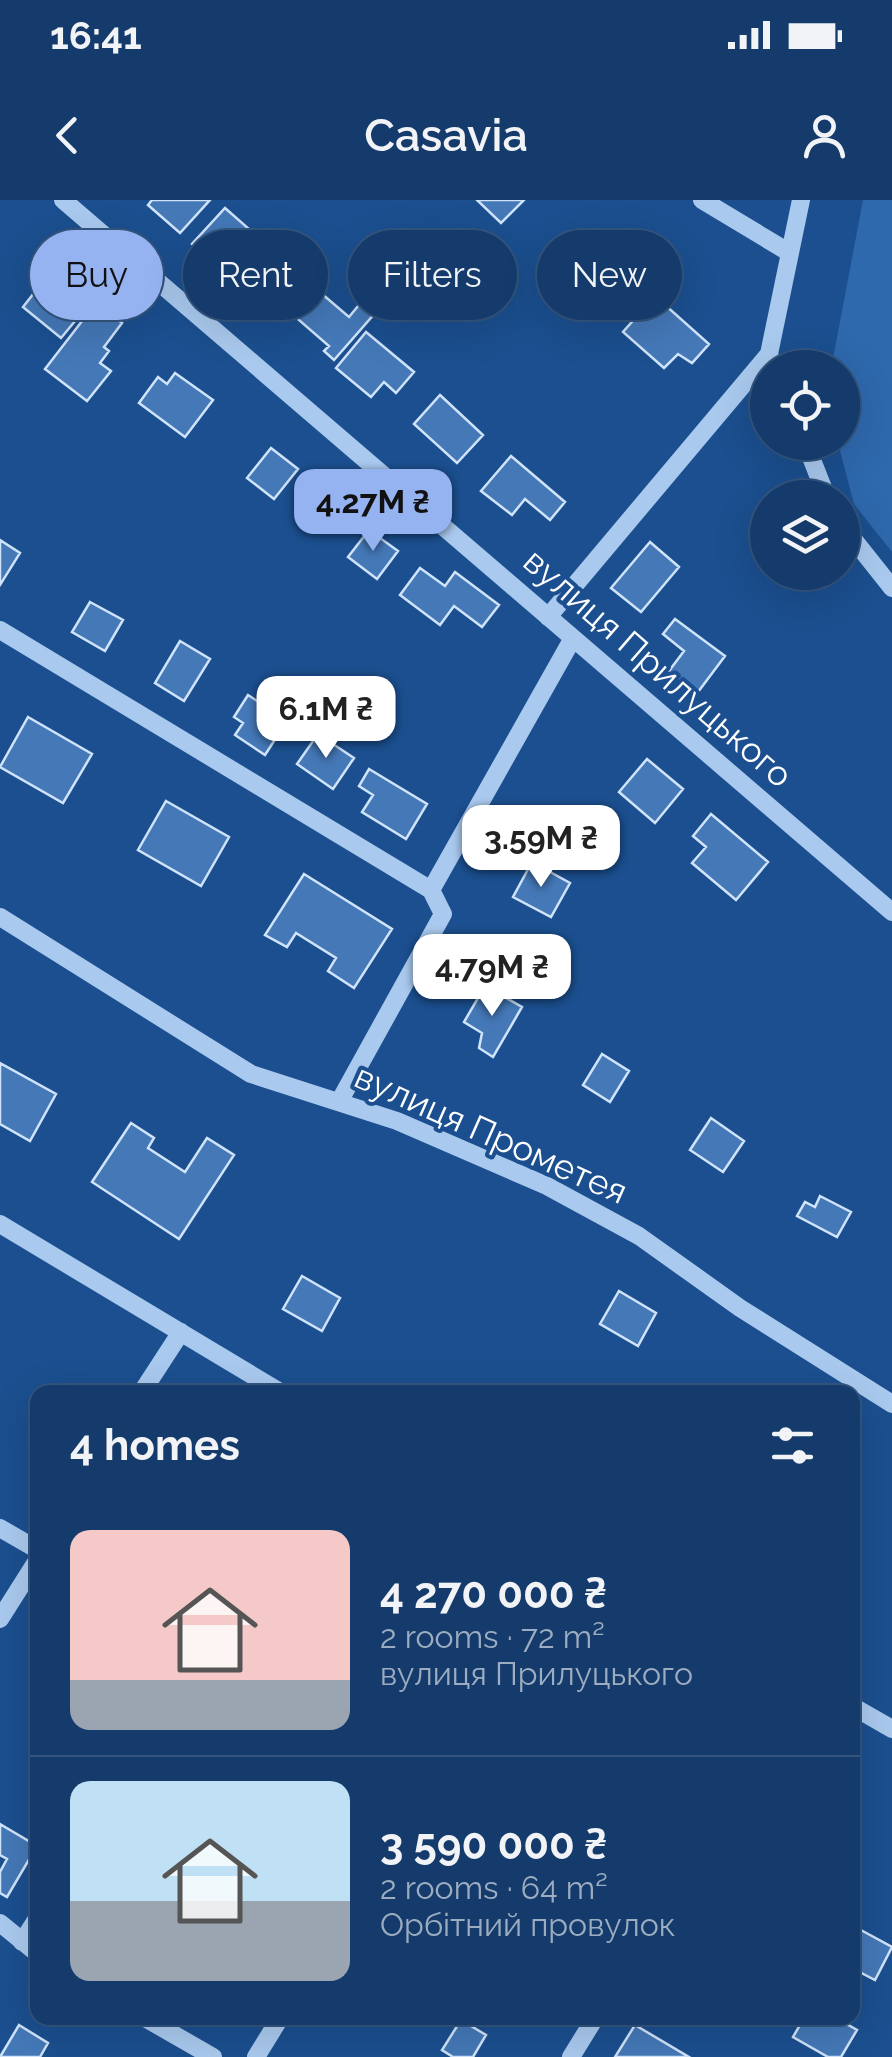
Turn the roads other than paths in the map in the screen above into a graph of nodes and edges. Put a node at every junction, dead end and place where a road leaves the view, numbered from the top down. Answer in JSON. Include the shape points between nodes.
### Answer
{"nodes":[{"id":1,"x":63,"y":200,"type":"edge"},
{"id":2,"x":702,"y":200,"type":"edge"},
{"id":3,"x":801,"y":200,"type":"edge"},
{"id":4,"x":790,"y":253,"type":"junction"},
{"id":5,"x":774,"y":350,"type":"edge"},
{"id":6,"x":750,"y":386,"type":"edge"},
{"id":7,"x":860,"y":548,"type":"edge"},
{"id":8,"x":892,"y":588,"type":"edge"},
{"id":9,"x":548,"y":617,"type":"junction"},
{"id":10,"x":0,"y":630,"type":"edge"},
{"id":11,"x":573,"y":638,"type":"junction"},
{"id":12,"x":432,"y":890,"type":"junction"},
{"id":13,"x":892,"y":912,"type":"edge"},
{"id":14,"x":0,"y":917,"type":"edge"},
{"id":15,"x":339,"y":1102,"type":"junction"},
{"id":16,"x":0,"y":1224,"type":"edge"},
{"id":17,"x":181,"y":1332,"type":"junction"},
{"id":18,"x":147,"y":1385,"type":"edge"},
{"id":19,"x":268,"y":1385,"type":"edge"},
{"id":20,"x":892,"y":1404,"type":"edge"},
{"id":21,"x":0,"y":1528,"type":"edge"},
{"id":22,"x":30,"y":1545,"type":"edge"},
{"id":23,"x":30,"y":1571,"type":"edge"},
{"id":24,"x":0,"y":1618,"type":"edge"},
{"id":25,"x":860,"y":1711,"type":"edge"},
{"id":26,"x":892,"y":1729,"type":"edge"},
{"id":27,"x":0,"y":1924,"type":"edge"},
{"id":28,"x":30,"y":1930,"type":"edge"},
{"id":29,"x":22,"y":1942,"type":"junction"},
{"id":30,"x":30,"y":1948,"type":"edge"},
{"id":31,"x":157,"y":2025,"type":"edge"},
{"id":32,"x":276,"y":2025,"type":"edge"},
{"id":33,"x":591,"y":2025,"type":"edge"},
{"id":34,"x":213,"y":2057,"type":"edge"},
{"id":35,"x":256,"y":2057,"type":"edge"},
{"id":36,"x":571,"y":2057,"type":"edge"}],
"edges":[{"from":1,"to":9,"type":"street","name":"вулиця Прилуцького"},
{"from":2,"to":4,"type":"street"},
{"from":3,"to":4,"type":"street"},
{"from":4,"to":5,"type":"street"},
{"from":6,"to":9,"type":"street"},
{"from":7,"to":8,"type":"street"},
{"from":9,"to":11,"type":"street","name":"вулиця Прилуцького"},
{"from":10,"to":12,"type":"street"},
{"from":11,"to":12,"type":"street"},
{"from":11,"to":13,"type":"street","name":"вулиця Прилуцького"},
{"from":12,"to":15,"type":"street","via":[[442,914]]},
{"from":14,"to":15,"type":"street","name":"вулиця Прометея","via":[[251,1074]]},
{"from":15,"to":20,"type":"street","name":"вулиця Прометея","via":[[547,1186],[640,1236]]},
{"from":16,"to":17,"type":"street"},
{"from":17,"to":18,"type":"street"},
{"from":17,"to":19,"type":"street"},
{"from":21,"to":22,"type":"street"},
{"from":23,"to":24,"type":"street"},
{"from":25,"to":26,"type":"street"},
{"from":27,"to":29,"type":"street"},
{"from":28,"to":29,"type":"street"},
{"from":29,"to":30,"type":"street"},
{"from":31,"to":34,"type":"street"},
{"from":32,"to":35,"type":"street"},
{"from":33,"to":36,"type":"street"}]}
